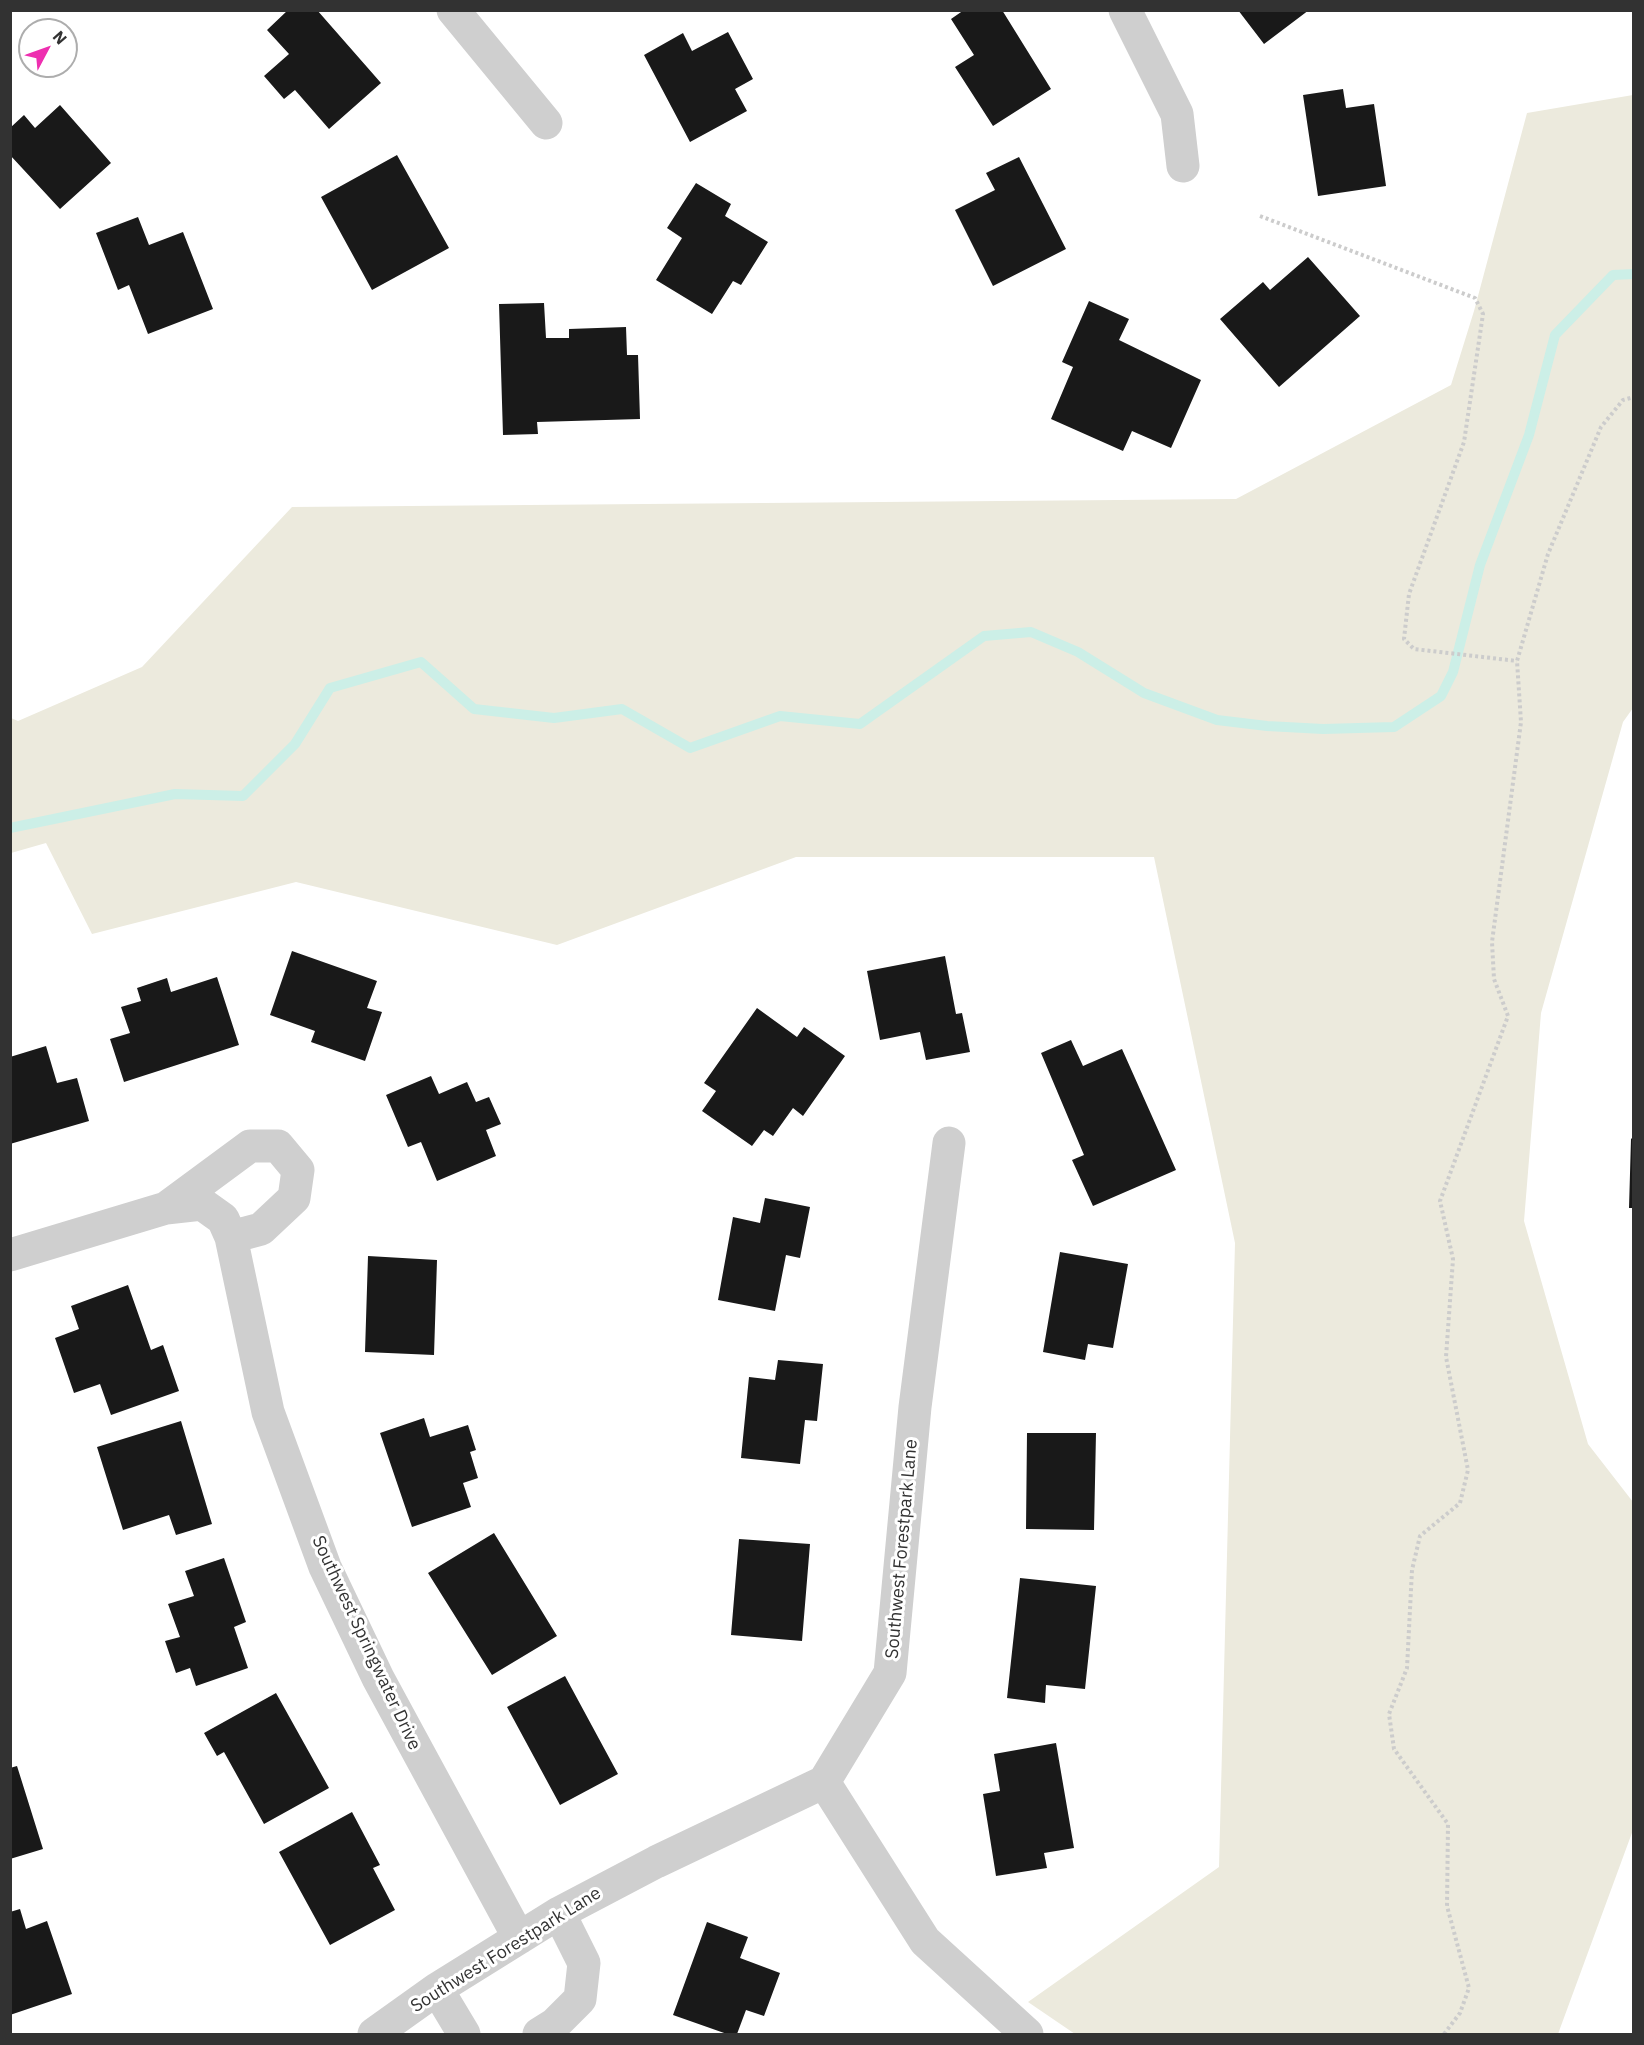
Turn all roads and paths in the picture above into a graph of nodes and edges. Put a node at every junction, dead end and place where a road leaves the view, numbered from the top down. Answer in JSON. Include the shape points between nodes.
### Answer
{"nodes":[{"id":1,"x":453,"y":10,"type":"edge"},
{"id":2,"x":1125,"y":10,"type":"edge"},
{"id":3,"x":546,"y":123,"type":"dead end"},
{"id":4,"x":1183,"y":166,"type":"dead end"},
{"id":5,"x":1260,"y":216,"type":"dead end"},
{"id":6,"x":1634,"y":397,"type":"edge"},
{"id":7,"x":1517,"y":661,"type":"junction"},
{"id":8,"x":949,"y":1143,"type":"dead end"},
{"id":9,"x":166,"y":1208,"type":"junction"},
{"id":10,"x":231,"y":1237,"type":"junction"},
{"id":11,"x":10,"y":1255,"type":"edge"},
{"id":12,"x":824,"y":1782,"type":"junction"},
{"id":13,"x":559,"y":1913,"type":"junction"},
{"id":14,"x":519,"y":1938,"type":"junction"},
{"id":15,"x":437,"y":1989,"type":"junction"},
{"id":16,"x":374,"y":2034,"type":"edge"},
{"id":17,"x":464,"y":2034,"type":"edge"},
{"id":18,"x":539,"y":2034,"type":"edge"},
{"id":19,"x":1027,"y":2034,"type":"edge"},
{"id":20,"x":1444,"y":2034,"type":"edge"}],
"edges":[{"from":1,"to":3,"type":"street"},
{"from":2,"to":4,"type":"street","via":[[1177,114]]},
{"from":5,"to":7,"type":"path","via":[[1475,298],[1483,314],[1464,442],[1408,594],[1404,639],[1414,649]]},
{"from":6,"to":7,"type":"path","via":[[1623,400],[1601,427],[1548,554]]},
{"from":7,"to":20,"type":"path","via":[[1521,722],[1492,942],[1494,979],[1508,1016],[1440,1201],[1453,1258],[1446,1357],[1468,1470],[1460,1503],[1420,1536],[1412,1570],[1407,1668],[1389,1714],[1394,1749],[1448,1824],[1447,1906],[1469,1988],[1460,2013]]},
{"from":8,"to":12,"type":"street","name":"Southwest Forestpark Lane","via":[[915,1407],[890,1673]]},
{"from":9,"to":10,"type":"street","name":"Southwest Springwater Drive","via":[[202,1204],[223,1219]]},
{"from":9,"to":10,"type":"street","via":[[250,1146],[278,1146],[298,1170],[294,1198],[261,1229]]},
{"from":9,"to":11,"type":"street"},
{"from":10,"to":14,"type":"street","name":"Southwest Springwater Drive","via":[[268,1412],[326,1567],[378,1678]]},
{"from":12,"to":13,"type":"street","name":"Southwest Forestpark Lane"},
{"from":12,"to":19,"type":"street","via":[[925,1941]]},
{"from":13,"to":14,"type":"street","name":"Southwest Forestpark Lane"},
{"from":13,"to":18,"type":"street","via":[[584,1963],[580,1999]]},
{"from":14,"to":15,"type":"street","name":"Southwest Forestpark Lane"},
{"from":15,"to":16,"type":"street","name":"Southwest Forestpark Lane"},
{"from":15,"to":17,"type":"street"}]}
